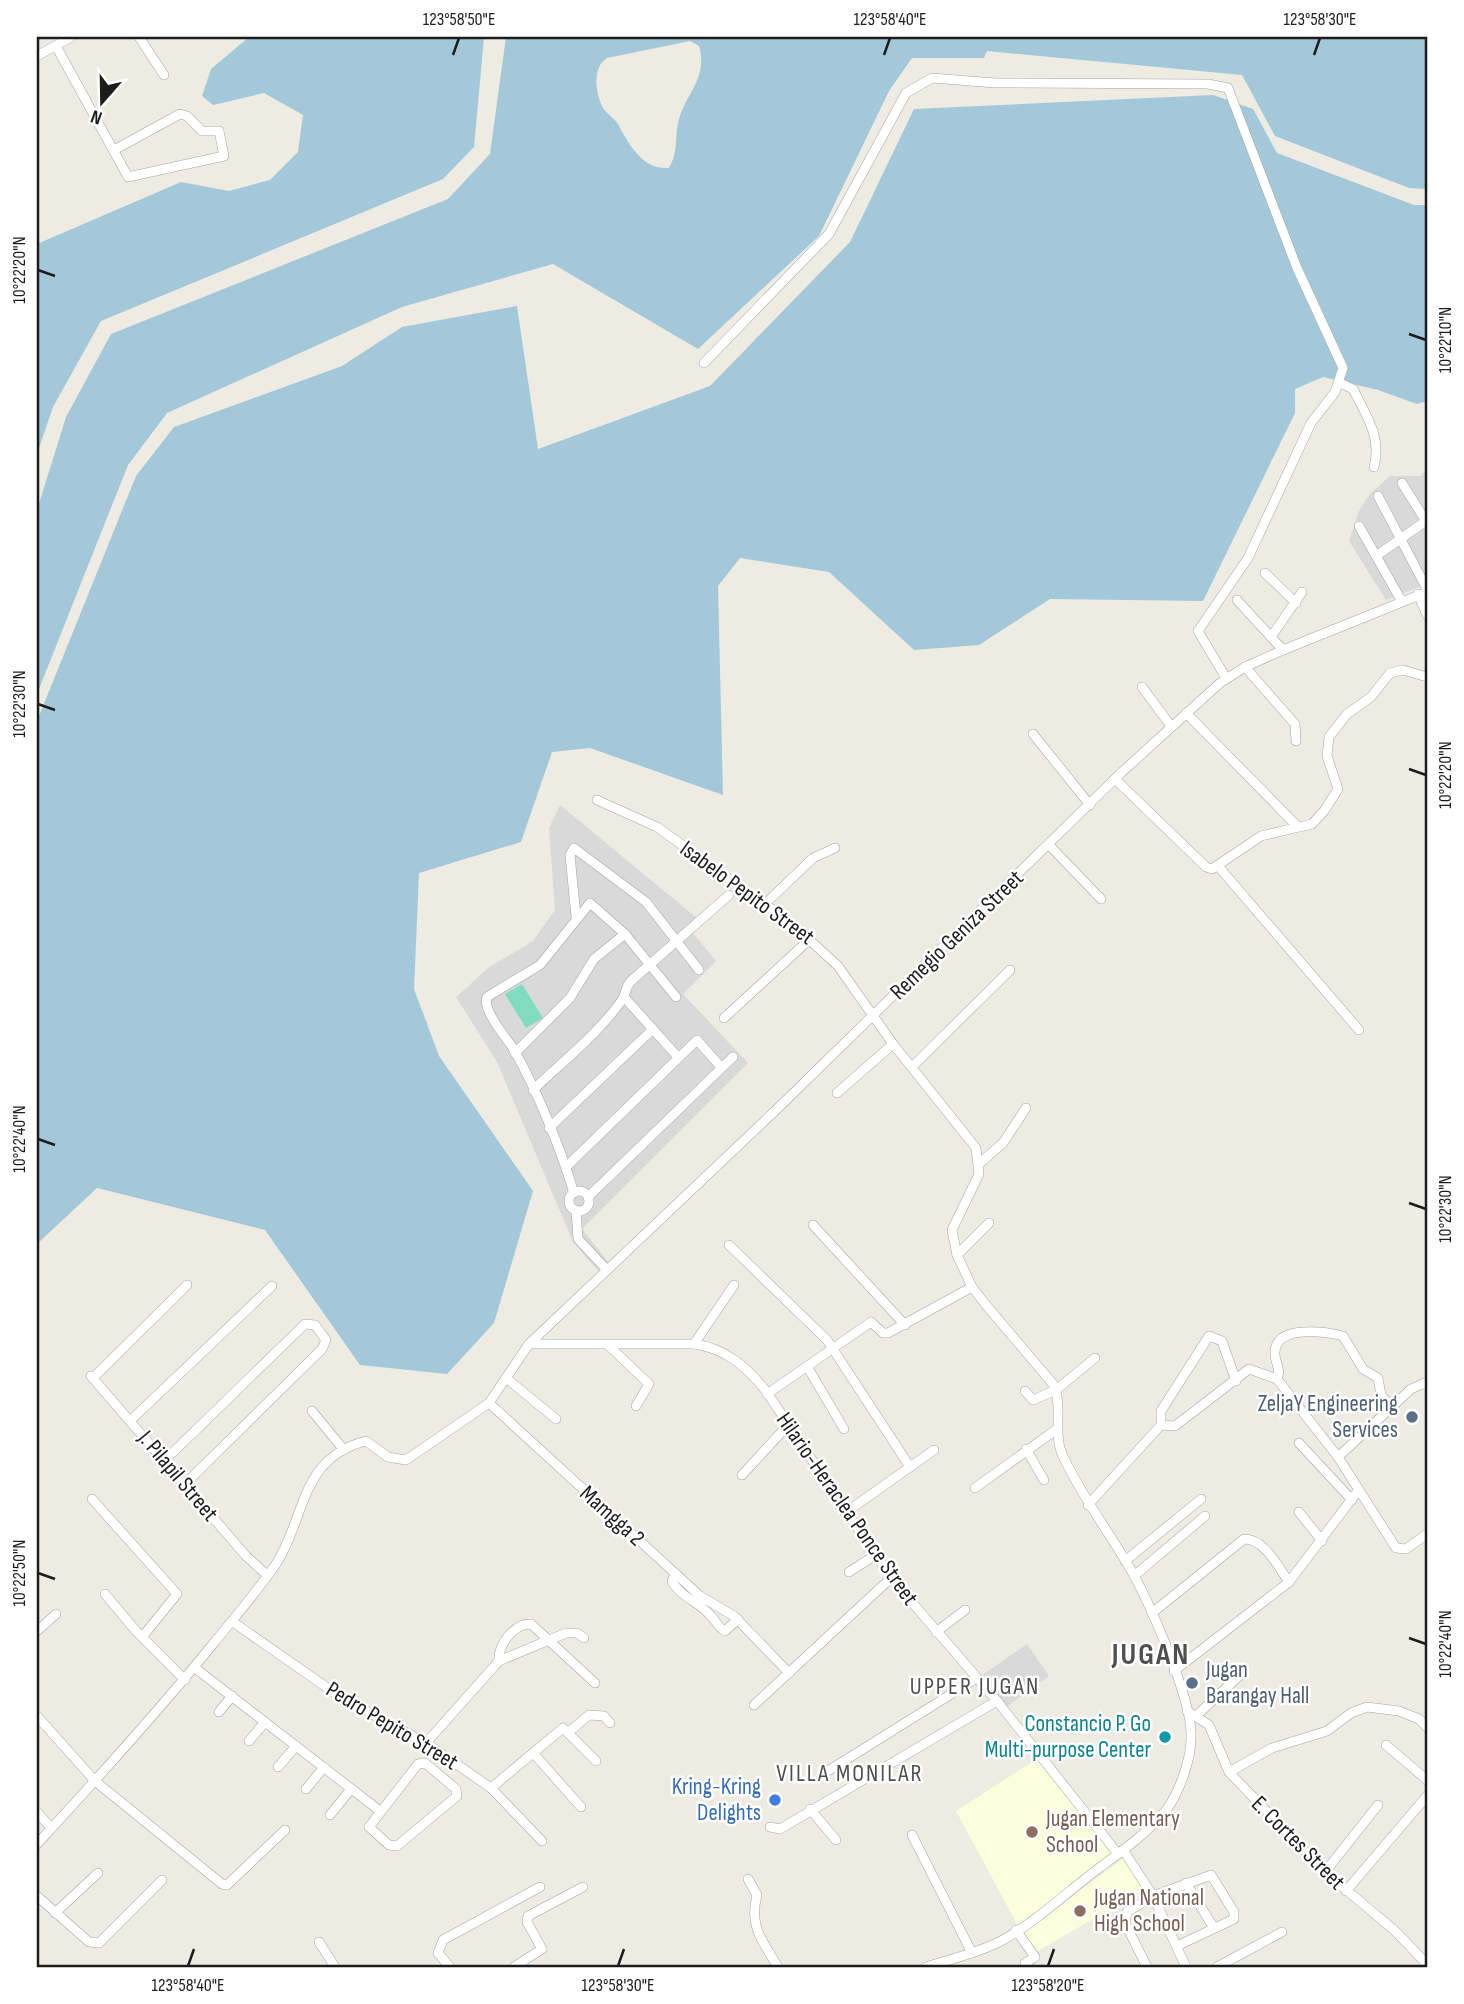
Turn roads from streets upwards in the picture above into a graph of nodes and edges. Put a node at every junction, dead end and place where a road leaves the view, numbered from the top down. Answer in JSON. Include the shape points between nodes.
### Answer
{"nodes":[{"id":1,"x":71,"y":37,"type":"edge"},
{"id":2,"x":139,"y":37,"type":"edge"},
{"id":3,"x":56,"y":46,"type":"junction"},
{"id":4,"x":37,"y":55,"type":"edge"},
{"id":5,"x":164,"y":75,"type":"dead end"},
{"id":6,"x":114,"y":150,"type":"junction"},
{"id":7,"x":704,"y":363,"type":"dead end"},
{"id":8,"x":1340,"y":383,"type":"junction"},
{"id":9,"x":1374,"y":467,"type":"dead end"},
{"id":10,"x":1402,"y":483,"type":"dead end"},
{"id":11,"x":1378,"y":496,"type":"dead end"},
{"id":12,"x":1427,"y":522,"type":"edge"},
{"id":13,"x":1359,"y":526,"type":"dead end"},
{"id":14,"x":1402,"y":538,"type":"junction"},
{"id":15,"x":1376,"y":556,"type":"junction"},
{"id":16,"x":1265,"y":573,"type":"dead end"},
{"id":17,"x":1302,"y":592,"type":"dead end"},
{"id":18,"x":1424,"y":592,"type":"edge"},
{"id":19,"x":1237,"y":600,"type":"dead end"},
{"id":20,"x":1401,"y":600,"type":"junction"},
{"id":21,"x":1296,"y":603,"type":"junction"},
{"id":22,"x":1427,"y":615,"type":"edge"},
{"id":23,"x":1271,"y":637,"type":"junction"},
{"id":24,"x":1283,"y":650,"type":"junction"},
{"id":25,"x":1245,"y":667,"type":"junction"},
{"id":26,"x":1427,"y":677,"type":"edge"},
{"id":27,"x":1226,"y":678,"type":"junction"},
{"id":28,"x":1142,"y":687,"type":"dead end"},
{"id":29,"x":1186,"y":713,"type":"junction"},
{"id":30,"x":1171,"y":726,"type":"junction"},
{"id":31,"x":1033,"y":734,"type":"dead end"},
{"id":32,"x":1296,"y":741,"type":"dead end"},
{"id":33,"x":1115,"y":779,"type":"junction"},
{"id":34,"x":597,"y":800,"type":"dead end"},
{"id":35,"x":1090,"y":805,"type":"junction"},
{"id":36,"x":1298,"y":827,"type":"junction"},
{"id":37,"x":1050,"y":846,"type":"junction"},
{"id":38,"x":835,"y":849,"type":"dead end"},
{"id":39,"x":1218,"y":866,"type":"junction"},
{"id":40,"x":574,"y":888,"type":"junction"},
{"id":41,"x":729,"y":895,"type":"dead end"},
{"id":42,"x":1101,"y":899,"type":"dead end"},
{"id":43,"x":590,"y":903,"type":"junction"},
{"id":44,"x":765,"y":904,"type":"junction"},
{"id":45,"x":576,"y":917,"type":"junction"},
{"id":46,"x":625,"y":934,"type":"junction"},
{"id":47,"x":810,"y":939,"type":"junction"},
{"id":48,"x":675,"y":941,"type":"junction"},
{"id":49,"x":648,"y":964,"type":"junction"},
{"id":50,"x":699,"y":970,"type":"dead end"},
{"id":51,"x":1010,"y":970,"type":"dead end"},
{"id":52,"x":624,"y":997,"type":"junction"},
{"id":53,"x":676,"y":997,"type":"dead end"},
{"id":54,"x":873,"y":1016,"type":"junction"},
{"id":55,"x":724,"y":1018,"type":"dead end"},
{"id":56,"x":653,"y":1028,"type":"junction"},
{"id":57,"x":1359,"y":1030,"type":"dead end"},
{"id":58,"x":893,"y":1044,"type":"junction"},
{"id":59,"x":515,"y":1053,"type":"junction"},
{"id":60,"x":677,"y":1056,"type":"junction"},
{"id":61,"x":733,"y":1057,"type":"dead end"},
{"id":62,"x":913,"y":1066,"type":"junction"},
{"id":63,"x":721,"y":1067,"type":"junction"},
{"id":64,"x":533,"y":1090,"type":"junction"},
{"id":65,"x":837,"y":1093,"type":"dead end"},
{"id":66,"x":1026,"y":1108,"type":"dead end"},
{"id":67,"x":549,"y":1128,"type":"junction"},
{"id":68,"x":979,"y":1163,"type":"junction"},
{"id":69,"x":566,"y":1167,"type":"junction"},
{"id":70,"x":574,"y":1193,"type":"junction"},
{"id":71,"x":588,"y":1197,"type":"junction"},
{"id":72,"x":576,"y":1210,"type":"junction"},
{"id":73,"x":989,"y":1223,"type":"dead end"},
{"id":74,"x":813,"y":1225,"type":"dead end"},
{"id":75,"x":729,"y":1244,"type":"dead end"},
{"id":76,"x":957,"y":1255,"type":"junction"},
{"id":77,"x":607,"y":1270,"type":"junction"},
{"id":78,"x":187,"y":1285,"type":"dead end"},
{"id":79,"x":734,"y":1285,"type":"dead end"},
{"id":80,"x":272,"y":1286,"type":"dead end"},
{"id":81,"x":972,"y":1287,"type":"junction"},
{"id":82,"x":905,"y":1325,"type":"junction"},
{"id":83,"x":529,"y":1344,"type":"junction"},
{"id":84,"x":694,"y":1344,"type":"junction"},
{"id":85,"x":608,"y":1345,"type":"junction"},
{"id":86,"x":834,"y":1349,"type":"junction"},
{"id":87,"x":1096,"y":1358,"type":"dead end"},
{"id":88,"x":808,"y":1368,"type":"junction"},
{"id":89,"x":506,"y":1378,"type":"junction"},
{"id":90,"x":1277,"y":1378,"type":"junction"},
{"id":91,"x":1236,"y":1381,"type":"junction"},
{"id":92,"x":1426,"y":1383,"type":"edge"},
{"id":93,"x":1056,"y":1390,"type":"junction"},
{"id":94,"x":1025,"y":1391,"type":"dead end"},
{"id":95,"x":767,"y":1394,"type":"junction"},
{"id":96,"x":489,"y":1403,"type":"junction"},
{"id":97,"x":636,"y":1406,"type":"dead end"},
{"id":98,"x":1392,"y":1408,"type":"junction"},
{"id":99,"x":312,"y":1411,"type":"dead end"},
{"id":100,"x":556,"y":1419,"type":"dead end"},
{"id":101,"x":131,"y":1420,"type":"junction"},
{"id":102,"x":789,"y":1424,"type":"junction"},
{"id":103,"x":1161,"y":1424,"type":"junction"},
{"id":104,"x":844,"y":1429,"type":"dead end"},
{"id":105,"x":1057,"y":1429,"type":"junction"},
{"id":106,"x":1299,"y":1443,"type":"dead end"},
{"id":107,"x":1026,"y":1449,"type":"junction"},
{"id":108,"x":344,"y":1450,"type":"junction"},
{"id":109,"x":934,"y":1450,"type":"dead end"},
{"id":110,"x":1338,"y":1457,"type":"junction"},
{"id":111,"x":164,"y":1461,"type":"junction"},
{"id":112,"x":910,"y":1467,"type":"junction"},
{"id":113,"x":742,"y":1475,"type":"dead end"},
{"id":114,"x":1044,"y":1480,"type":"dead end"},
{"id":115,"x":184,"y":1485,"type":"junction"},
{"id":116,"x":975,"y":1488,"type":"dead end"},
{"id":117,"x":1355,"y":1496,"type":"junction"},
{"id":118,"x":92,"y":1499,"type":"dead end"},
{"id":119,"x":1201,"y":1499,"type":"dead end"},
{"id":120,"x":1088,"y":1504,"type":"junction"},
{"id":121,"x":1299,"y":1512,"type":"dead end"},
{"id":122,"x":845,"y":1513,"type":"junction"},
{"id":123,"x":1205,"y":1516,"type":"dead end"},
{"id":124,"x":1427,"y":1534,"type":"edge"},
{"id":125,"x":1322,"y":1541,"type":"junction"},
{"id":126,"x":874,"y":1556,"type":"junction"},
{"id":127,"x":1125,"y":1561,"type":"junction"},
{"id":128,"x":849,"y":1572,"type":"dead end"},
{"id":129,"x":676,"y":1574,"type":"junction"},
{"id":130,"x":267,"y":1575,"type":"junction"},
{"id":131,"x":1134,"y":1576,"type":"junction"},
{"id":132,"x":891,"y":1578,"type":"junction"},
{"id":133,"x":1289,"y":1582,"type":"junction"},
{"id":134,"x":105,"y":1594,"type":"dead end"},
{"id":135,"x":965,"y":1611,"type":"dead end"},
{"id":136,"x":1152,"y":1613,"type":"junction"},
{"id":137,"x":57,"y":1614,"type":"dead end"},
{"id":138,"x":738,"y":1619,"type":"junction"},
{"id":139,"x":233,"y":1622,"type":"junction"},
{"id":140,"x":37,"y":1632,"type":"edge"},
{"id":141,"x":936,"y":1632,"type":"junction"},
{"id":142,"x":143,"y":1636,"type":"junction"},
{"id":143,"x":584,"y":1638,"type":"dead end"},
{"id":144,"x":548,"y":1642,"type":"junction"},
{"id":145,"x":499,"y":1661,"type":"junction"},
{"id":146,"x":195,"y":1668,"type":"junction"},
{"id":147,"x":1174,"y":1671,"type":"junction"},
{"id":148,"x":789,"y":1673,"type":"junction"},
{"id":149,"x":1239,"y":1676,"type":"dead end"},
{"id":150,"x":977,"y":1678,"type":"junction"},
{"id":151,"x":186,"y":1680,"type":"junction"},
{"id":152,"x":595,"y":1683,"type":"dead end"},
{"id":153,"x":232,"y":1696,"type":"junction"},
{"id":154,"x":997,"y":1701,"type":"junction"},
{"id":155,"x":754,"y":1705,"type":"dead end"},
{"id":156,"x":1187,"y":1711,"type":"junction"},
{"id":157,"x":219,"y":1712,"type":"dead end"},
{"id":158,"x":1197,"y":1715,"type":"junction"},
{"id":159,"x":37,"y":1716,"type":"edge"},
{"id":160,"x":265,"y":1722,"type":"junction"},
{"id":161,"x":610,"y":1723,"type":"dead end"},
{"id":162,"x":1427,"y":1727,"type":"edge"},
{"id":163,"x":570,"y":1731,"type":"junction"},
{"id":164,"x":249,"y":1741,"type":"dead end"},
{"id":165,"x":426,"y":1743,"type":"junction"},
{"id":166,"x":1386,"y":1745,"type":"dead end"},
{"id":167,"x":296,"y":1746,"type":"junction"},
{"id":168,"x":534,"y":1754,"type":"junction"},
{"id":169,"x":596,"y":1760,"type":"dead end"},
{"id":170,"x":278,"y":1767,"type":"dead end"},
{"id":171,"x":324,"y":1768,"type":"junction"},
{"id":172,"x":1229,"y":1772,"type":"junction"},
{"id":173,"x":823,"y":1774,"type":"dead end"},
{"id":174,"x":1427,"y":1780,"type":"edge"},
{"id":175,"x":95,"y":1781,"type":"junction"},
{"id":176,"x":491,"y":1788,"type":"junction"},
{"id":177,"x":306,"y":1789,"type":"dead end"},
{"id":178,"x":351,"y":1789,"type":"junction"},
{"id":179,"x":1427,"y":1796,"type":"edge"},
{"id":180,"x":1378,"y":1805,"type":"dead end"},
{"id":181,"x":582,"y":1807,"type":"dead end"},
{"id":182,"x":810,"y":1810,"type":"junction"},
{"id":183,"x":380,"y":1811,"type":"junction"},
{"id":184,"x":37,"y":1812,"type":"edge"},
{"id":185,"x":331,"y":1815,"type":"dead end"},
{"id":186,"x":770,"y":1827,"type":"dead end"},
{"id":187,"x":51,"y":1828,"type":"junction"},
{"id":188,"x":285,"y":1830,"type":"dead end"},
{"id":189,"x":912,"y":1835,"type":"dead end"},
{"id":190,"x":836,"y":1840,"type":"dead end"},
{"id":191,"x":542,"y":1841,"type":"dead end"},
{"id":192,"x":37,"y":1844,"type":"edge"},
{"id":193,"x":1121,"y":1852,"type":"junction"},
{"id":194,"x":1325,"y":1872,"type":"junction"},
{"id":195,"x":98,"y":1873,"type":"dead end"},
{"id":196,"x":748,"y":1879,"type":"dead end"},
{"id":197,"x":162,"y":1880,"type":"dead end"},
{"id":198,"x":1186,"y":1883,"type":"junction"},
{"id":199,"x":540,"y":1887,"type":"dead end"},
{"id":200,"x":583,"y":1887,"type":"dead end"},
{"id":201,"x":1346,"y":1891,"type":"junction"},
{"id":202,"x":37,"y":1896,"type":"edge"},
{"id":203,"x":1153,"y":1896,"type":"junction"},
{"id":204,"x":55,"y":1913,"type":"junction"},
{"id":205,"x":1214,"y":1928,"type":"junction"},
{"id":206,"x":1016,"y":1930,"type":"junction"},
{"id":207,"x":1282,"y":1932,"type":"dead end"},
{"id":208,"x":319,"y":1942,"type":"dead end"},
{"id":209,"x":1177,"y":1946,"type":"junction"},
{"id":210,"x":972,"y":1952,"type":"junction"},
{"id":211,"x":1427,"y":1964,"type":"edge"},
{"id":212,"x":335,"y":1967,"type":"edge"},
{"id":213,"x":450,"y":1967,"type":"edge"},
{"id":214,"x":514,"y":1967,"type":"edge"},
{"id":215,"x":778,"y":1967,"type":"edge"},
{"id":216,"x":926,"y":1967,"type":"edge"},
{"id":217,"x":1028,"y":1967,"type":"edge"},
{"id":218,"x":1147,"y":1967,"type":"edge"},
{"id":219,"x":1186,"y":1967,"type":"edge"},
{"id":220,"x":1217,"y":1967,"type":"edge"}],
"edges":[{"from":1,"to":3,"type":"street"},
{"from":2,"to":5,"type":"street"},
{"from":3,"to":4,"type":"street"},
{"from":3,"to":6,"type":"street"},
{"from":6,"to":6,"type":"street","via":[[128,177],[224,156],[219,131],[202,131],[180,114]]},
{"from":7,"to":8,"type":"street","via":[[829,234],[906,93],[932,78],[995,83],[1208,84],[1228,88],[1235,103],[1297,268],[1343,368]]},
{"from":8,"to":9,"type":"street","via":[[1353,389],[1371,423],[1376,437]]},
{"from":8,"to":27,"type":"street","via":[[1311,423],[1248,558],[1198,631]]},
{"from":10,"to":12,"type":"street"},
{"from":11,"to":14,"type":"street"},
{"from":12,"to":14,"type":"street"},
{"from":13,"to":15,"type":"street"},
{"from":14,"to":15,"type":"street"},
{"from":14,"to":18,"type":"street"},
{"from":15,"to":20,"type":"street"},
{"from":16,"to":21,"type":"street"},
{"from":17,"to":21,"type":"street"},
{"from":18,"to":20,"type":"street","name":"Remegio Geniza Street"},
{"from":18,"to":22,"type":"street"},
{"from":19,"to":23,"type":"street"},
{"from":20,"to":24,"type":"street","name":"Remegio Geniza Street"},
{"from":21,"to":23,"type":"street"},
{"from":23,"to":24,"type":"street"},
{"from":24,"to":25,"type":"street","name":"Remegio Geniza Street"},
{"from":25,"to":27,"type":"street","name":"Remegio Geniza Street"},
{"from":25,"to":32,"type":"street","via":[[1295,724]]},
{"from":26,"to":36,"type":"street","via":[[1411,671],[1390,673],[1371,697],[1347,714],[1327,744],[1336,794],[1318,819]]},
{"from":27,"to":29,"type":"street","name":"Remegio Geniza Street"},
{"from":28,"to":30,"type":"street"},
{"from":29,"to":30,"type":"street","name":"Remegio Geniza Street"},
{"from":29,"to":36,"type":"street"},
{"from":30,"to":33,"type":"street","name":"Remegio Geniza Street"},
{"from":31,"to":35,"type":"street"},
{"from":33,"to":35,"type":"street","name":"Remegio Geniza Street"},
{"from":33,"to":39,"type":"street","via":[[1206,867]]},
{"from":34,"to":44,"type":"street","name":"Isabelo Pepito Street","via":[[657,828]]},
{"from":35,"to":37,"type":"street","name":"Remegio Geniza Street"},
{"from":36,"to":39,"type":"street","via":[[1261,836]]},
{"from":37,"to":42,"type":"street"},
{"from":37,"to":54,"type":"street","name":"Remegio Geniza Street"},
{"from":38,"to":44,"type":"street","via":[[813,858]]},
{"from":39,"to":57,"type":"street"},
{"from":40,"to":43,"type":"street"},
{"from":40,"to":45,"type":"street"},
{"from":40,"to":48,"type":"street","via":[[570,855],[574,848],[646,902]]},
{"from":41,"to":48,"type":"street"},
{"from":43,"to":45,"type":"street"},
{"from":43,"to":46,"type":"street"},
{"from":44,"to":47,"type":"street","name":"Isabelo Pepito Street"},
{"from":45,"to":59,"type":"street","via":[[540,965],[487,997],[487,1006]]},
{"from":46,"to":49,"type":"street"},
{"from":46,"to":59,"type":"street","via":[[594,959],[570,998]]},
{"from":47,"to":54,"type":"street","name":"Isabelo Pepito Street","via":[[838,966]]},
{"from":47,"to":55,"type":"street"},
{"from":48,"to":49,"type":"street"},
{"from":48,"to":50,"type":"street"},
{"from":49,"to":52,"type":"street","via":[[625,989]]},
{"from":49,"to":53,"type":"street"},
{"from":51,"to":62,"type":"street"},
{"from":52,"to":56,"type":"street"},
{"from":52,"to":64,"type":"street"},
{"from":54,"to":58,"type":"street","name":"Isabelo Pepito Street"},
{"from":54,"to":77,"type":"street","name":"Remegio Geniza Street"},
{"from":56,"to":60,"type":"street"},
{"from":56,"to":67,"type":"street"},
{"from":58,"to":62,"type":"street","name":"Isabelo Pepito Street"},
{"from":58,"to":65,"type":"street"},
{"from":59,"to":64,"type":"street"},
{"from":60,"to":63,"type":"street","via":[[697,1040]]},
{"from":60,"to":69,"type":"street"},
{"from":61,"to":63,"type":"street"},
{"from":62,"to":68,"type":"street","name":"Isabelo Pepito Street","via":[[968,1135]]},
{"from":63,"to":71,"type":"street"},
{"from":64,"to":67,"type":"street"},
{"from":66,"to":68,"type":"street","via":[[1003,1143]]},
{"from":67,"to":69,"type":"street"},
{"from":68,"to":76,"type":"street","via":[[979,1174],[952,1227]]},
{"from":69,"to":70,"type":"street"},
{"from":70,"to":71,"type":"street"},
{"from":70,"to":72,"type":"street","via":[[569,1203]]},
{"from":71,"to":72,"type":"street","via":[[587,1206]]},
{"from":72,"to":77,"type":"street","via":[[578,1239]]},
{"from":73,"to":76,"type":"street"},
{"from":74,"to":82,"type":"street"},
{"from":75,"to":86,"type":"street"},
{"from":76,"to":81,"type":"street"},
{"from":77,"to":83,"type":"street","name":"Remegio Geniza Street"},
{"from":78,"to":101,"type":"street","name":"J. Pilapil Street","via":[[92,1377]]},
{"from":79,"to":84,"type":"street"},
{"from":80,"to":101,"type":"street"},
{"from":81,"to":82,"type":"street"},
{"from":81,"to":93,"type":"street"},
{"from":82,"to":86,"type":"street","via":[[886,1334],[871,1322]]},
{"from":83,"to":85,"type":"street","name":"Hilario-Heraclea Ponce Street"},
{"from":83,"to":89,"type":"street"},
{"from":84,"to":85,"type":"street","name":"Hilario-Heraclea Ponce Street"},
{"from":84,"to":95,"type":"street","name":"Hilario-Heraclea Ponce Street","via":[[731,1357]]},
{"from":85,"to":97,"type":"street","via":[[649,1384]]},
{"from":86,"to":88,"type":"street"},
{"from":86,"to":112,"type":"street"},
{"from":87,"to":93,"type":"street"},
{"from":88,"to":95,"type":"street"},
{"from":88,"to":104,"type":"street"},
{"from":89,"to":96,"type":"street"},
{"from":89,"to":100,"type":"street"},
{"from":90,"to":91,"type":"street","via":[[1249,1369]]},
{"from":90,"to":98,"type":"street","via":[[1275,1352],[1289,1334],[1321,1331],[1343,1335],[1363,1369],[1378,1378],[1381,1395]]},
{"from":90,"to":110,"type":"street"},
{"from":91,"to":103,"type":"street","via":[[1175,1426]]},
{"from":91,"to":103,"type":"street","via":[[1222,1341],[1209,1336],[1161,1411]]},
{"from":92,"to":98,"type":"street"},
{"from":93,"to":94,"type":"street","via":[[1033,1400]]},
{"from":93,"to":105,"type":"street"},
{"from":95,"to":102,"type":"street","name":"Hilario-Heraclea Ponce Street"},
{"from":96,"to":108,"type":"street","via":[[406,1460],[388,1457],[366,1441]]},
{"from":96,"to":129,"type":"street","name":"Mamgga 2"},
{"from":98,"to":110,"type":"street"},
{"from":99,"to":108,"type":"street"},
{"from":101,"to":111,"type":"street","name":"J. Pilapil Street"},
{"from":102,"to":113,"type":"street"},
{"from":102,"to":122,"type":"street","name":"Hilario-Heraclea Ponce Street"},
{"from":103,"to":120,"type":"street"},
{"from":105,"to":107,"type":"street"},
{"from":105,"to":120,"type":"street","via":[[1061,1454]]},
{"from":106,"to":117,"type":"street"},
{"from":107,"to":114,"type":"street"},
{"from":107,"to":116,"type":"street"},
{"from":108,"to":130,"type":"street","via":[[324,1465],[309,1487]]},
{"from":109,"to":112,"type":"street"},
{"from":110,"to":117,"type":"street"},
{"from":111,"to":115,"type":"street","name":"J. Pilapil Street"},
{"from":111,"to":115,"type":"street","via":[[305,1324],[315,1325],[326,1340],[322,1349]]},
{"from":112,"to":122,"type":"street"},
{"from":115,"to":130,"type":"street","name":"J. Pilapil Street"},
{"from":117,"to":124,"type":"street","via":[[1396,1548],[1406,1549]]},
{"from":117,"to":125,"type":"street"},
{"from":118,"to":142,"type":"street","via":[[177,1594]]},
{"from":119,"to":127,"type":"street"},
{"from":120,"to":127,"type":"street"},
{"from":121,"to":125,"type":"street"},
{"from":122,"to":126,"type":"street","name":"Hilario-Heraclea Ponce Street"},
{"from":123,"to":131,"type":"street"},
{"from":125,"to":133,"type":"street"},
{"from":126,"to":128,"type":"street"},
{"from":126,"to":132,"type":"street","name":"Hilario-Heraclea Ponce Street"},
{"from":127,"to":131,"type":"street"},
{"from":129,"to":138,"type":"street","name":"Mamgga 2"},
{"from":129,"to":138,"type":"street","via":[[675,1587],[710,1614],[721,1630]]},
{"from":130,"to":139,"type":"street"},
{"from":131,"to":136,"type":"street"},
{"from":132,"to":141,"type":"street","name":"Hilario-Heraclea Ponce Street"},
{"from":132,"to":148,"type":"street"},
{"from":133,"to":136,"type":"street","via":[[1264,1547],[1244,1539]]},
{"from":133,"to":147,"type":"street"},
{"from":134,"to":142,"type":"street"},
{"from":135,"to":141,"type":"street"},
{"from":136,"to":147,"type":"street"},
{"from":137,"to":140,"type":"street"},
{"from":138,"to":148,"type":"street","name":"Mamgga 2"},
{"from":139,"to":146,"type":"street"},
{"from":139,"to":165,"type":"street","name":"Pedro Pepito Street","via":[[342,1698]]},
{"from":141,"to":150,"type":"street","name":"Hilario-Heraclea Ponce Street"},
{"from":142,"to":151,"type":"street"},
{"from":143,"to":144,"type":"street","via":[[566,1633]]},
{"from":144,"to":145,"type":"street"},
{"from":144,"to":145,"type":"street","via":[[534,1625],[525,1624],[503,1643]]},
{"from":144,"to":152,"type":"street"},
{"from":145,"to":165,"type":"street"},
{"from":146,"to":151,"type":"street"},
{"from":146,"to":153,"type":"street"},
{"from":147,"to":156,"type":"street"},
{"from":148,"to":155,"type":"street"},
{"from":149,"to":158,"type":"street"},
{"from":150,"to":154,"type":"street","name":"Hilario-Heraclea Ponce Street"},
{"from":150,"to":173,"type":"street"},
{"from":151,"to":175,"type":"street"},
{"from":153,"to":157,"type":"street"},
{"from":153,"to":160,"type":"street"},
{"from":154,"to":182,"type":"street"},
{"from":154,"to":193,"type":"street","name":"Hilario-Heraclea Ponce Street"},
{"from":156,"to":158,"type":"street"},
{"from":156,"to":193,"type":"street","via":[[1191,1738],[1175,1796],[1158,1819]]},
{"from":158,"to":172,"type":"street","name":"E. Cortes Street","via":[[1212,1730]]},
{"from":159,"to":175,"type":"street"},
{"from":160,"to":164,"type":"street"},
{"from":160,"to":167,"type":"street"},
{"from":161,"to":163,"type":"street","via":[[604,1716],[589,1715]]},
{"from":162,"to":172,"type":"street","via":[[1399,1711],[1367,1707],[1327,1731],[1272,1748]]},
{"from":163,"to":168,"type":"street","via":[[559,1730]]},
{"from":163,"to":169,"type":"street"},
{"from":165,"to":176,"type":"street","name":"Pedro Pepito Street"},
{"from":166,"to":174,"type":"street"},
{"from":167,"to":170,"type":"street"},
{"from":167,"to":171,"type":"street"},
{"from":168,"to":176,"type":"street"},
{"from":168,"to":181,"type":"street"},
{"from":171,"to":177,"type":"street"},
{"from":171,"to":178,"type":"street"},
{"from":172,"to":194,"type":"street","name":"E. Cortes Street"},
{"from":175,"to":187,"type":"street"},
{"from":175,"to":188,"type":"street","via":[[225,1885]]},
{"from":176,"to":191,"type":"street","name":"Pedro Pepito Street"},
{"from":178,"to":183,"type":"street"},
{"from":178,"to":185,"type":"street"},
{"from":179,"to":201,"type":"street"},
{"from":180,"to":194,"type":"street"},
{"from":182,"to":186,"type":"street","via":[[780,1829]]},
{"from":182,"to":190,"type":"street"},
{"from":183,"to":183,"type":"street","via":[[368,1829],[397,1846],[457,1792],[421,1763]]},
{"from":184,"to":187,"type":"street"},
{"from":187,"to":192,"type":"street"},
{"from":189,"to":210,"type":"street"},
{"from":193,"to":203,"type":"street","name":"Hilario-Heraclea Ponce Street"},
{"from":193,"to":206,"type":"street"},
{"from":194,"to":201,"type":"street","name":"E. Cortes Street"},
{"from":195,"to":204,"type":"street"},
{"from":196,"to":215,"type":"street","via":[[757,1895],[751,1914],[755,1926]]},
{"from":197,"to":204,"type":"street","via":[[99,1943],[89,1942]]},
{"from":198,"to":203,"type":"street"},
{"from":198,"to":205,"type":"street"},
{"from":198,"to":205,"type":"street","via":[[1211,1875],[1217,1884],[1234,1919]]},
{"from":199,"to":213,"type":"street","via":[[443,1940],[438,1953]]},
{"from":200,"to":214,"type":"street","via":[[528,1916],[542,1950]]},
{"from":201,"to":211,"type":"street","name":"E. Cortes Street"},
{"from":202,"to":204,"type":"street"},
{"from":203,"to":209,"type":"street","name":"Hilario-Heraclea Ponce Street"},
{"from":203,"to":218,"type":"street","via":[[1125,1917]]},
{"from":205,"to":209,"type":"street"},
{"from":206,"to":210,"type":"street"},
{"from":206,"to":217,"type":"street","via":[[1035,1957],[1025,1963]]},
{"from":207,"to":220,"type":"street"},
{"from":208,"to":212,"type":"street"},
{"from":209,"to":219,"type":"street","name":"Hilario-Heraclea Ponce Street"},
{"from":210,"to":216,"type":"street"}]}
